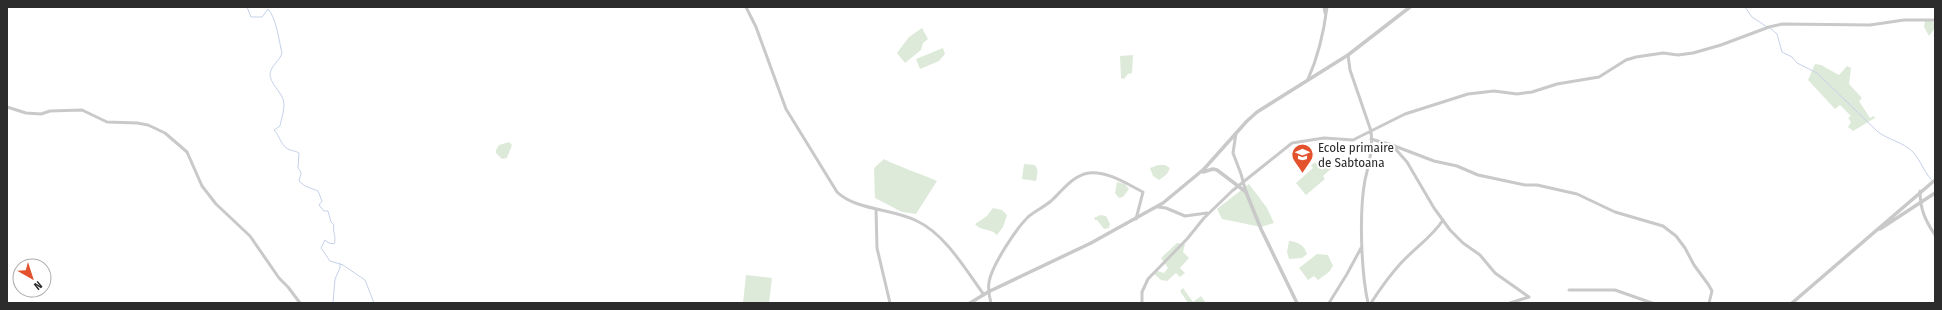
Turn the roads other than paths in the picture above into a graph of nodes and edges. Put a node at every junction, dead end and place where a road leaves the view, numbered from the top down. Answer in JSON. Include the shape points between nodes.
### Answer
{"nodes":[{"id":1,"x":746,"y":7,"type":"edge"},
{"id":2,"x":1324,"y":7,"type":"edge"},
{"id":3,"x":1327,"y":7,"type":"edge"},
{"id":4,"x":1410,"y":7,"type":"edge"},
{"id":5,"x":1326,"y":15,"type":"junction"},
{"id":6,"x":1935,"y":20,"type":"edge"},
{"id":7,"x":1348,"y":55,"type":"junction"},
{"id":8,"x":1308,"y":79,"type":"junction"},
{"id":9,"x":7,"y":107,"type":"edge"},
{"id":10,"x":1370,"y":131,"type":"junction"},
{"id":11,"x":1236,"y":133,"type":"junction"},
{"id":12,"x":1372,"y":139,"type":"junction"},
{"id":13,"x":1392,"y":145,"type":"junction"},
{"id":14,"x":1200,"y":173,"type":"junction"},
{"id":15,"x":1935,"y":180,"type":"edge"},
{"id":16,"x":1243,"y":184,"type":"junction"},
{"id":17,"x":1239,"y":186,"type":"junction"},
{"id":18,"x":1246,"y":192,"type":"junction"},
{"id":19,"x":1920,"y":192,"type":"junction"},
{"id":20,"x":1935,"y":193,"type":"edge"},
{"id":21,"x":1920,"y":203,"type":"junction"},
{"id":22,"x":1158,"y":207,"type":"junction"},
{"id":23,"x":876,"y":209,"type":"junction"},
{"id":24,"x":1209,"y":212,"type":"junction"},
{"id":25,"x":1136,"y":219,"type":"junction"},
{"id":26,"x":1443,"y":220,"type":"junction"},
{"id":27,"x":1872,"y":234,"type":"junction"},
{"id":28,"x":1935,"y":235,"type":"edge"},
{"id":29,"x":1362,"y":246,"type":"junction"},
{"id":30,"x":1569,"y":290,"type":"dead end"},
{"id":31,"x":988,"y":292,"type":"junction"},
{"id":32,"x":984,"y":295,"type":"junction"},
{"id":33,"x":300,"y":303,"type":"edge"},
{"id":34,"x":890,"y":303,"type":"edge"},
{"id":35,"x":970,"y":303,"type":"edge"},
{"id":36,"x":991,"y":303,"type":"edge"},
{"id":37,"x":1142,"y":303,"type":"edge"},
{"id":38,"x":1297,"y":303,"type":"edge"},
{"id":39,"x":1329,"y":303,"type":"edge"},
{"id":40,"x":1368,"y":303,"type":"edge"},
{"id":41,"x":1371,"y":303,"type":"edge"},
{"id":42,"x":1510,"y":303,"type":"edge"},
{"id":43,"x":1652,"y":303,"type":"edge"},
{"id":44,"x":1709,"y":303,"type":"edge"},
{"id":45,"x":1792,"y":303,"type":"edge"}],
"edges":[{"from":1,"to":23,"type":"street","via":[[756,27],[786,109],[831,185],[841,196]]},
{"from":2,"to":5,"type":"street"},
{"from":3,"to":5,"type":"street"},
{"from":4,"to":7,"type":"street"},
{"from":5,"to":8,"type":"street"},
{"from":6,"to":10,"type":"street","via":[[1904,20],[1870,25],[1782,24],[1698,52],[1636,57],[1626,60],[1599,77],[1557,84],[1532,92],[1517,94],[1494,90],[1468,94],[1405,114]]},
{"from":7,"to":8,"type":"street"},
{"from":7,"to":10,"type":"street","via":[[1350,70]]},
{"from":8,"to":11,"type":"street","via":[[1256,112]]},
{"from":9,"to":33,"type":"street","via":[[26,113],[41,114],[50,111],[82,110],[107,122],[148,125],[165,133],[187,152],[202,186],[216,204],[250,236]]},
{"from":10,"to":12,"type":"street"},
{"from":10,"to":16,"type":"street","via":[[1353,140],[1324,138],[1292,143]]},
{"from":11,"to":14,"type":"street"},
{"from":11,"to":16,"type":"street","via":[[1233,153]]},
{"from":12,"to":13,"type":"street"},
{"from":12,"to":29,"type":"street","via":[[1370,163],[1365,180]]},
{"from":13,"to":26,"type":"street","via":[[1407,162]]},
{"from":13,"to":44,"type":"street","via":[[1478,175],[1525,185],[1537,184],[1577,194],[1615,212],[1663,226],[1686,248],[1694,265],[1708,284],[1712,291]]},
{"from":14,"to":17,"type":"street","via":[[1217,170]]},
{"from":14,"to":22,"type":"street"},
{"from":15,"to":19,"type":"street"},
{"from":16,"to":17,"type":"street"},
{"from":16,"to":18,"type":"street"},
{"from":17,"to":18,"type":"street"},
{"from":17,"to":24,"type":"street"},
{"from":18,"to":38,"type":"street"},
{"from":19,"to":21,"type":"street"},
{"from":19,"to":27,"type":"street"},
{"from":20,"to":21,"type":"street"},
{"from":21,"to":27,"type":"street"},
{"from":21,"to":28,"type":"street","via":[[1924,218]]},
{"from":22,"to":24,"type":"street","via":[[1185,216]]},
{"from":22,"to":25,"type":"street"},
{"from":23,"to":32,"type":"street","via":[[897,213],[931,228],[942,238]]},
{"from":23,"to":34,"type":"street","via":[[877,248]]},
{"from":24,"to":37,"type":"street","via":[[1148,279],[1142,292]]},
{"from":25,"to":31,"type":"street"},
{"from":25,"to":31,"type":"street","via":[[1143,192],[1106,175],[1091,173],[1079,176],[1023,223],[1009,241],[992,274]]},
{"from":26,"to":41,"type":"street","via":[[1402,262]]},
{"from":26,"to":42,"type":"street","via":[[1463,243],[1480,254],[1495,273],[1529,297]]},
{"from":27,"to":45,"type":"street"},
{"from":29,"to":39,"type":"street"},
{"from":29,"to":40,"type":"street"},
{"from":30,"to":43,"type":"street","via":[[1615,290]]},
{"from":31,"to":32,"type":"street"},
{"from":31,"to":36,"type":"street"},
{"from":32,"to":35,"type":"street"}]}
